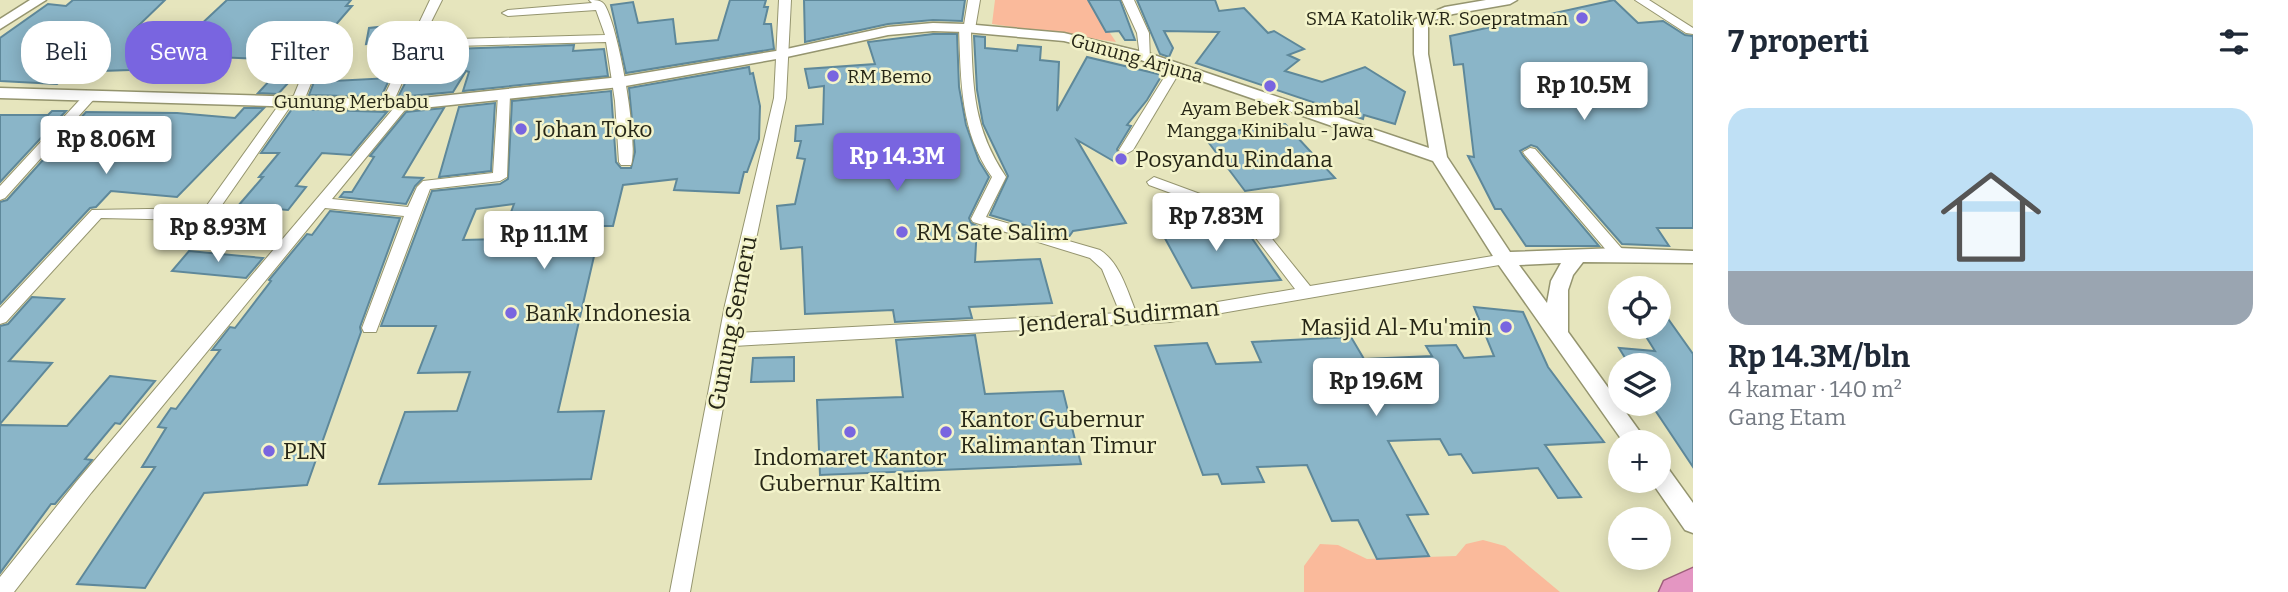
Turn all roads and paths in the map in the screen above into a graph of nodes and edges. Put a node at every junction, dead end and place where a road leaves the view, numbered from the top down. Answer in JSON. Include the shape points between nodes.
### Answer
{"nodes":[{"id":1,"x":40,"y":0,"type":"edge"},
{"id":2,"x":436,"y":0,"type":"edge"},
{"id":3,"x":785,"y":0,"type":"edge"},
{"id":4,"x":974,"y":0,"type":"edge"},
{"id":5,"x":1128,"y":0,"type":"edge"},
{"id":6,"x":1508,"y":0,"type":"edge"},
{"id":7,"x":1641,"y":0,"type":"edge"},
{"id":8,"x":598,"y":3,"type":"edge"},
{"id":9,"x":508,"y":13,"type":"dead end"},
{"id":10,"x":4,"y":19,"type":"edge"},
{"id":11,"x":427,"y":21,"type":"edge"},
{"id":12,"x":967,"y":29,"type":"junction"},
{"id":13,"x":1690,"y":31,"type":"dead end"},
{"id":14,"x":610,"y":38,"type":"junction"},
{"id":15,"x":469,"y":42,"type":"edge"},
{"id":16,"x":782,"y":54,"type":"junction"},
{"id":17,"x":1146,"y":57,"type":"junction"},
{"id":18,"x":1176,"y":68,"type":"junction"},
{"id":19,"x":620,"y":82,"type":"junction"},
{"id":20,"x":301,"y":84,"type":"edge"},
{"id":21,"x":398,"y":84,"type":"edge"},
{"id":22,"x":1,"y":94,"type":"edge"},
{"id":23,"x":503,"y":94,"type":"junction"},
{"id":24,"x":92,"y":96,"type":"junction"},
{"id":25,"x":292,"y":102,"type":"junction"},
{"id":26,"x":394,"y":105,"type":"junction"},
{"id":27,"x":1126,"y":150,"type":"dead end"},
{"id":28,"x":1530,"y":152,"type":"dead end"},
{"id":29,"x":1439,"y":157,"type":"junction"},
{"id":30,"x":626,"y":162,"type":"dead end"},
{"id":31,"x":1154,"y":182,"type":"dead end"},
{"id":32,"x":0,"y":195,"type":"edge"},
{"id":33,"x":321,"y":203,"type":"junction"},
{"id":34,"x":413,"y":212,"type":"junction"},
{"id":35,"x":1618,"y":254,"type":"junction"},
{"id":36,"x":1578,"y":256,"type":"junction"},
{"id":37,"x":1693,"y":257,"type":"edge"},
{"id":38,"x":1506,"y":259,"type":"junction"},
{"id":39,"x":1307,"y":293,"type":"junction"},
{"id":40,"x":0,"y":318,"type":"edge"},
{"id":41,"x":1131,"y":319,"type":"junction"},
{"id":42,"x":370,"y":328,"type":"dead end"},
{"id":43,"x":1560,"y":335,"type":"junction"},
{"id":44,"x":728,"y":340,"type":"junction"},
{"id":45,"x":1628,"y":430,"type":"edge"},
{"id":46,"x":1671,"y":491,"type":"edge"},
{"id":47,"x":1693,"y":522,"type":"edge"},
{"id":48,"x":1693,"y":584,"type":"edge"},
{"id":49,"x":1,"y":592,"type":"edge"},
{"id":50,"x":680,"y":592,"type":"edge"},
{"id":51,"x":1676,"y":592,"type":"edge"}],
"edges":[{"from":1,"to":10,"type":"street"},
{"from":2,"to":11,"type":"street"},
{"from":3,"to":16,"type":"street","name":"Gunung Semeru"},
{"from":4,"to":12,"type":"street"},
{"from":5,"to":17,"type":"street","via":[[1143,33]]},
{"from":6,"to":29,"type":"street","via":[[1421,20],[1421,54]]},
{"from":7,"to":13,"type":"street"},
{"from":8,"to":9,"type":"street"},
{"from":8,"to":14,"type":"street","via":[[606,14]]},
{"from":12,"to":16,"type":"street","name":"Gunung Arjuna","via":[[888,31]]},
{"from":12,"to":17,"type":"street","name":"Gunung Arjuna","via":[[1064,37]]},
{"from":12,"to":41,"type":"street","via":[[968,100],[981,145],[999,177],[978,219],[1096,254],[1109,267]]},
{"from":14,"to":15,"type":"street"},
{"from":14,"to":19,"type":"street"},
{"from":16,"to":19,"type":"street","name":"Gunung Merbabu"},
{"from":16,"to":44,"type":"street","name":"Gunung Semeru","via":[[780,98]]},
{"from":17,"to":18,"type":"street","name":"Gunung Arjuna"},
{"from":18,"to":27,"type":"street"},
{"from":18,"to":29,"type":"street","name":"Gunung Arjuna"},
{"from":19,"to":23,"type":"street","name":"Gunung Merbabu"},
{"from":19,"to":30,"type":"street"},
{"from":20,"to":25,"type":"street"},
{"from":21,"to":26,"type":"street"},
{"from":22,"to":24,"type":"street","name":"Gunung Merbabu"},
{"from":23,"to":26,"type":"street","name":"Gunung Merbabu"},
{"from":23,"to":34,"type":"street","via":[[500,177],[428,184]]},
{"from":24,"to":25,"type":"street","name":"Gunung Merbabu"},
{"from":24,"to":32,"type":"street"},
{"from":25,"to":26,"type":"street","name":"Gunung Merbabu"},
{"from":25,"to":40,"type":"street","via":[[209,212],[106,212],[93,216]]},
{"from":26,"to":33,"type":"street"},
{"from":28,"to":35,"type":"street"},
{"from":29,"to":38,"type":"street"},
{"from":31,"to":39,"type":"street","via":[[1236,212],[1251,222]]},
{"from":33,"to":34,"type":"street"},
{"from":33,"to":49,"type":"street"},
{"from":34,"to":42,"type":"street"},
{"from":35,"to":36,"type":"street"},
{"from":35,"to":37,"type":"street"},
{"from":36,"to":38,"type":"street"},
{"from":36,"to":43,"type":"street","via":[[1559,279],[1555,310]]},
{"from":38,"to":39,"type":"street","name":"Jenderal Sudirman"},
{"from":38,"to":43,"type":"street"},
{"from":39,"to":41,"type":"street","name":"Jenderal Sudirman"},
{"from":41,"to":44,"type":"street","name":"Jenderal Sudirman"},
{"from":43,"to":45,"type":"street"},
{"from":44,"to":50,"type":"street","name":"Gunung Semeru"},
{"from":46,"to":47,"type":"street"},
{"from":48,"to":51,"type":"highway"}]}
